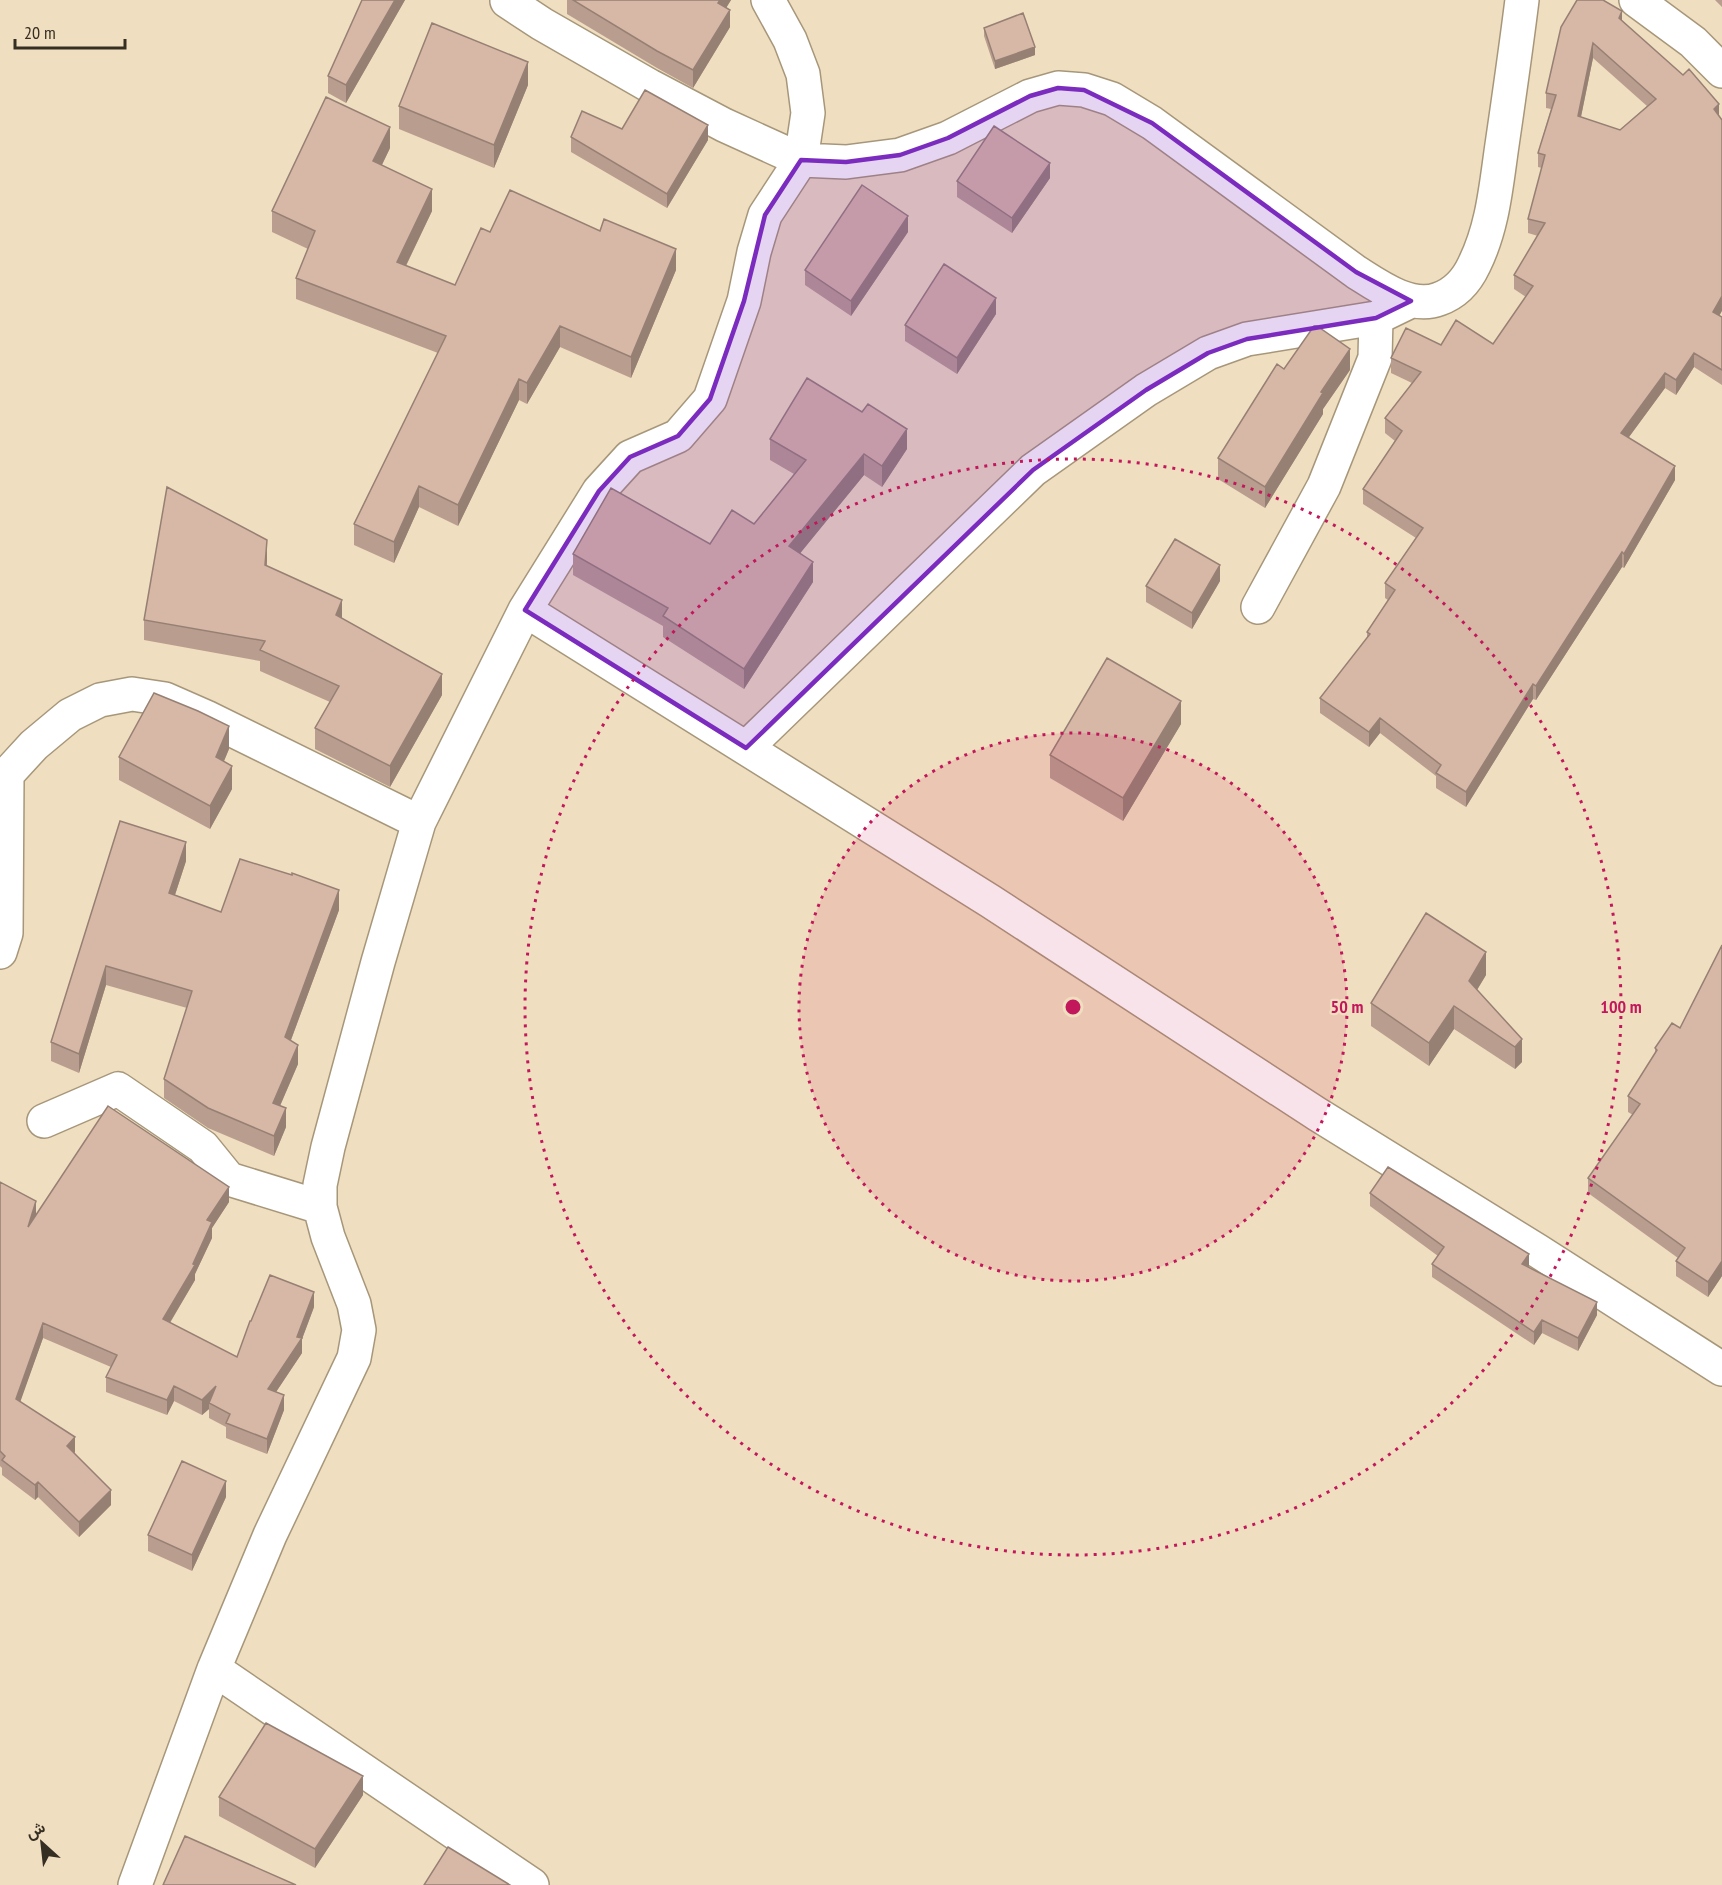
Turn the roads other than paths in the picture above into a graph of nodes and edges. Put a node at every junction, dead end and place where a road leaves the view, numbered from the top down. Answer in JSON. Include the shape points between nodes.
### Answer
{"nodes":[{"id":1,"x":507,"y":0,"type":"edge"},
{"id":2,"x":768,"y":0,"type":"edge"},
{"id":3,"x":1522,"y":0,"type":"edge"},
{"id":4,"x":1636,"y":0,"type":"edge"},
{"id":5,"x":1722,"y":71,"type":"edge"},
{"id":6,"x":801,"y":160,"type":"junction"},
{"id":7,"x":1411,"y":301,"type":"junction"},
{"id":8,"x":1376,"y":318,"type":"junction"},
{"id":9,"x":1258,"y":607,"type":"dead end"},
{"id":10,"x":525,"y":610,"type":"junction"},
{"id":11,"x":746,"y":748,"type":"junction"},
{"id":12,"x":4,"y":779,"type":"edge"},
{"id":13,"x":419,"y":822,"type":"junction"},
{"id":14,"x":0,"y":952,"type":"edge"},
{"id":15,"x":44,"y":1120,"type":"dead end"},
{"id":16,"x":320,"y":1207,"type":"junction"},
{"id":17,"x":1722,"y":1369,"type":"edge"},
{"id":18,"x":214,"y":1669,"type":"junction"},
{"id":19,"x":135,"y":1885,"type":"edge"},
{"id":20,"x":532,"y":1885,"type":"edge"}],
"edges":[{"from":1,"to":6,"type":"street","via":[[650,86]]},
{"from":2,"to":6,"type":"street","via":[[803,74],[808,112]]},
{"from":3,"to":7,"type":"street","via":[[1493,207],[1484,242],[1459,288],[1438,300]]},
{"from":4,"to":5,"type":"street","via":[[1693,42]]},
{"from":6,"to":7,"type":"street","via":[[846,162],[900,155],[948,138],[1030,96],[1058,88],[1084,90],[1112,99],[1152,123],[1356,272]]},
{"from":6,"to":10,"type":"street","via":[[765,215],[744,301],[710,399],[678,436],[630,457],[599,491]]},
{"from":7,"to":8,"type":"street"},
{"from":8,"to":9,"type":"street","via":[[1376,358],[1323,486]]},
{"from":8,"to":11,"type":"street","via":[[1247,339],[1208,352],[1146,390],[1033,470]]},
{"from":10,"to":11,"type":"street"},
{"from":10,"to":13,"type":"street"},
{"from":11,"to":17,"type":"street"},
{"from":12,"to":13,"type":"street","via":[[34,745],[70,715],[100,700],[132,694],[165,699],[206,717]]},
{"from":12,"to":14,"type":"street","via":[[6,933]]},
{"from":13,"to":16,"type":"street","via":[[328,1147]]},
{"from":15,"to":16,"type":"street","via":[[118,1089],[203,1147],[229,1179]]},
{"from":16,"to":18,"type":"street","via":[[354,1304],[359,1330],[354,1358],[270,1535]]},
{"from":18,"to":19,"type":"street"},
{"from":18,"to":20,"type":"street"}]}
